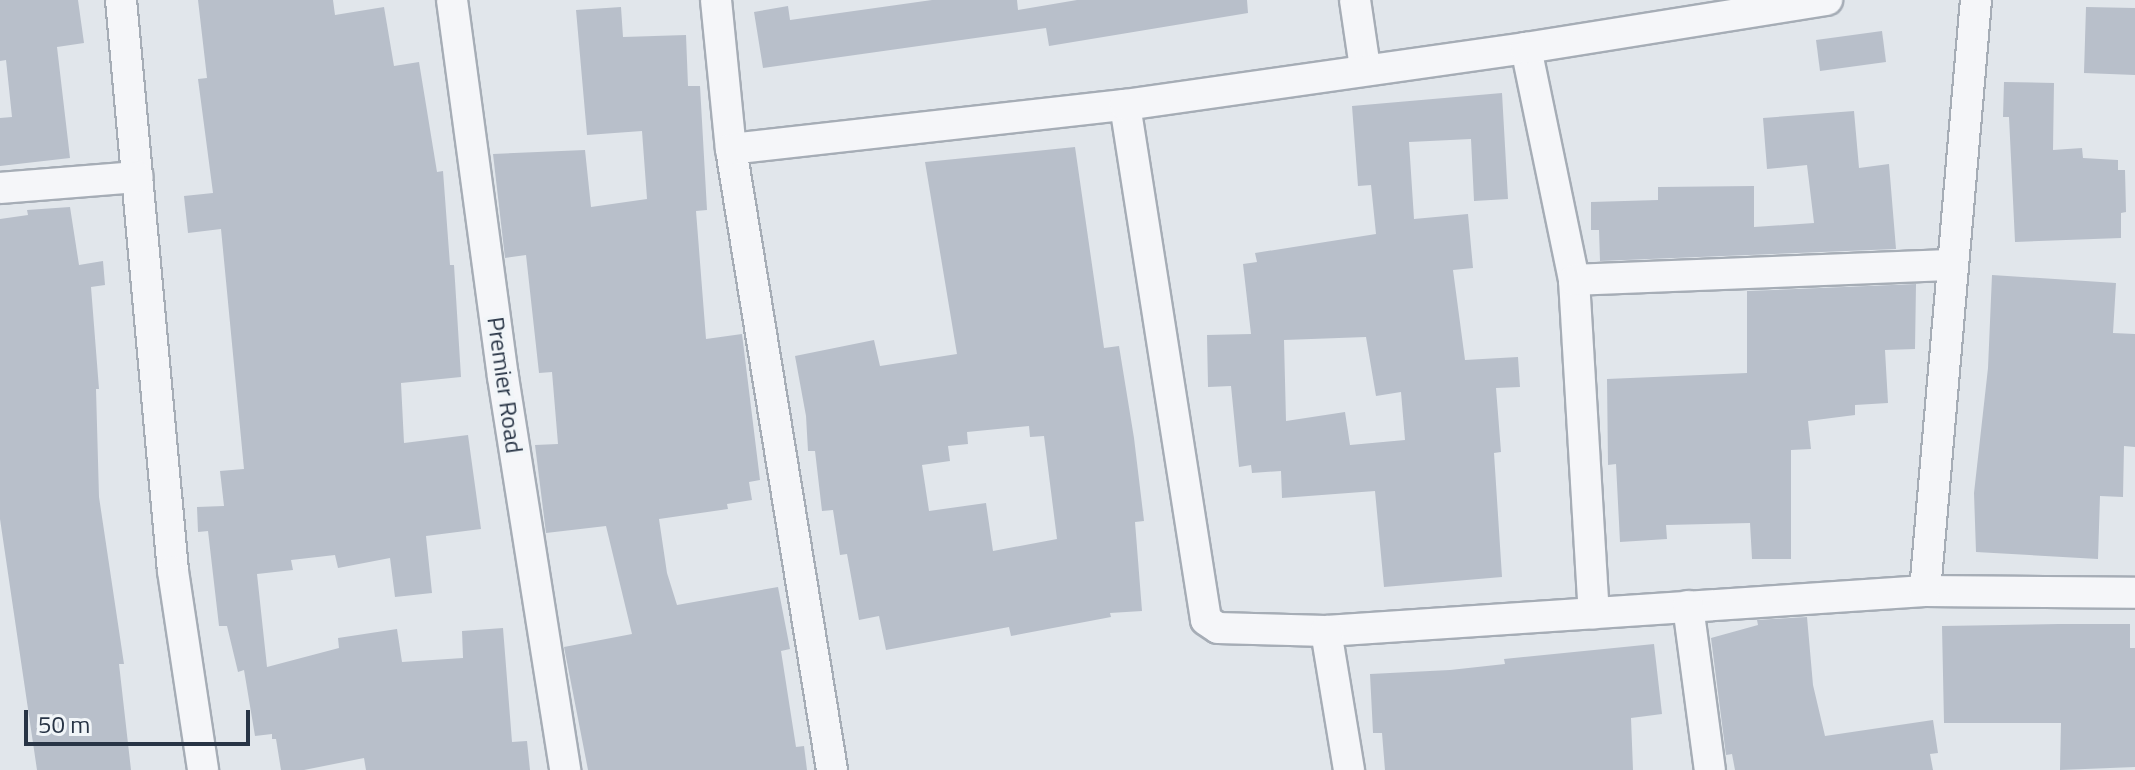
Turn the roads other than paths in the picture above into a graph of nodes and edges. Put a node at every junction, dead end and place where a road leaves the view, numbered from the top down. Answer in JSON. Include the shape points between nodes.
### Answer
{"nodes":[{"id":1,"x":121,"y":0,"type":"edge"},
{"id":2,"x":452,"y":0,"type":"edge"},
{"id":3,"x":716,"y":0,"type":"edge"},
{"id":4,"x":1355,"y":0,"type":"edge"},
{"id":5,"x":1827,"y":0,"type":"edge"},
{"id":6,"x":1976,"y":0,"type":"edge"},
{"id":7,"x":1526,"y":48,"type":"junction"},
{"id":8,"x":1365,"y":68,"type":"junction"},
{"id":9,"x":1125,"y":105,"type":"junction"},
{"id":10,"x":731,"y":149,"type":"junction"},
{"id":11,"x":138,"y":177,"type":"junction"},
{"id":12,"x":0,"y":188,"type":"edge"},
{"id":13,"x":1953,"y":265,"type":"junction"},
{"id":14,"x":1574,"y":280,"type":"junction"},
{"id":15,"x":1925,"y":591,"type":"junction"},
{"id":16,"x":2135,"y":593,"type":"edge"},
{"id":17,"x":1688,"y":606,"type":"junction"},
{"id":18,"x":1594,"y":613,"type":"junction"},
{"id":19,"x":1326,"y":631,"type":"junction"},
{"id":20,"x":203,"y":770,"type":"edge"},
{"id":21,"x":565,"y":770,"type":"edge"},
{"id":22,"x":832,"y":770,"type":"edge"},
{"id":23,"x":1349,"y":770,"type":"edge"},
{"id":24,"x":1710,"y":770,"type":"edge"}],
"edges":[{"from":1,"to":11,"type":"street"},
{"from":2,"to":21,"type":"street","name":"Premier Road","via":[[503,377]]},
{"from":3,"to":10,"type":"street"},
{"from":4,"to":8,"type":"street"},
{"from":5,"to":7,"type":"street"},
{"from":6,"to":13,"type":"street"},
{"from":7,"to":8,"type":"street"},
{"from":7,"to":14,"type":"street"},
{"from":8,"to":9,"type":"street"},
{"from":9,"to":10,"type":"street"},
{"from":9,"to":19,"type":"street","via":[[1206,620],[1230,630]]},
{"from":10,"to":22,"type":"street"},
{"from":11,"to":12,"type":"street"},
{"from":11,"to":20,"type":"street","via":[[173,571]]},
{"from":13,"to":14,"type":"street"},
{"from":13,"to":15,"type":"street"},
{"from":14,"to":18,"type":"street"},
{"from":15,"to":16,"type":"street"},
{"from":15,"to":17,"type":"street"},
{"from":17,"to":18,"type":"street"},
{"from":17,"to":24,"type":"street"},
{"from":18,"to":19,"type":"street"},
{"from":19,"to":23,"type":"street"}]}
